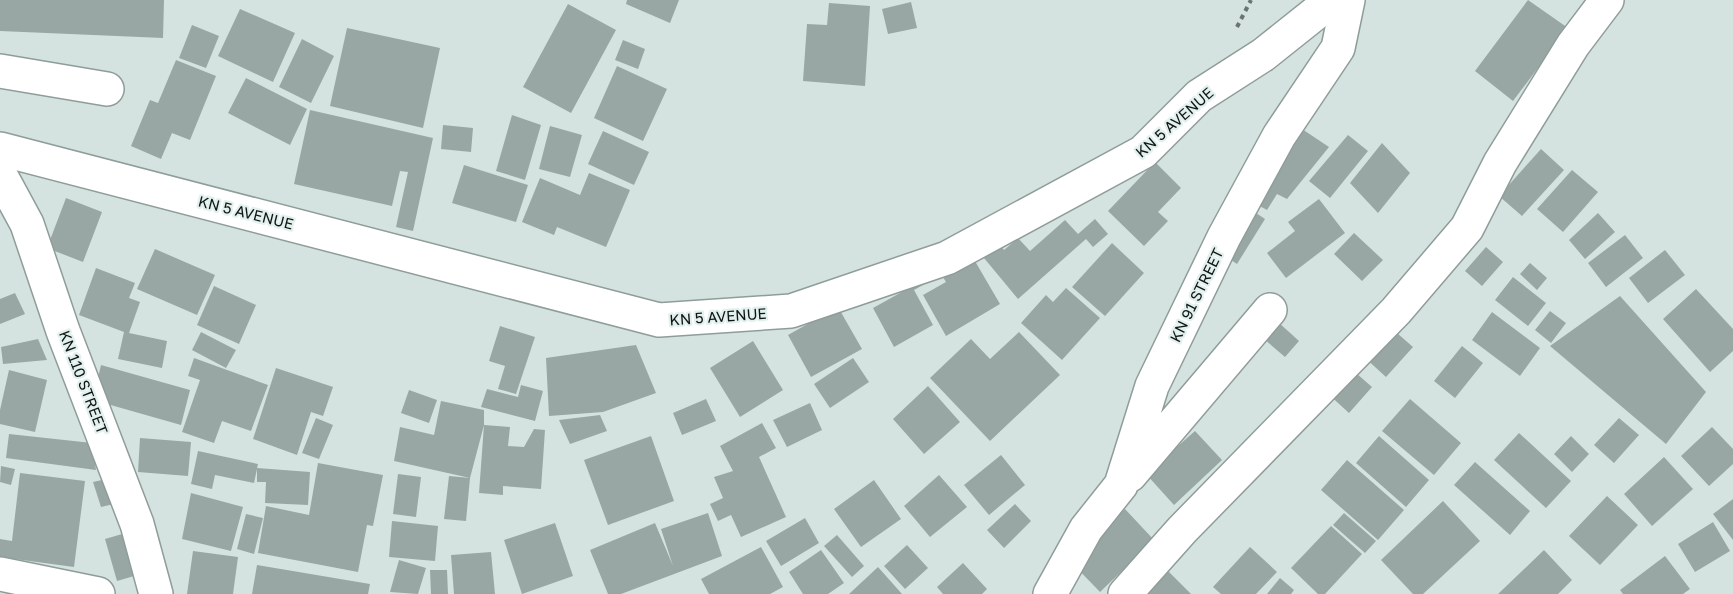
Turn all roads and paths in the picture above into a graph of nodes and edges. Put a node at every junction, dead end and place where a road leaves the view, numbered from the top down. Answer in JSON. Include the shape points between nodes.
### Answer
{"nodes":[{"id":1,"x":1332,"y":0,"type":"edge"},
{"id":2,"x":1348,"y":0,"type":"edge"},
{"id":3,"x":1607,"y":0,"type":"edge"},
{"id":4,"x":0,"y":71,"type":"edge"},
{"id":5,"x":107,"y":88,"type":"dead end"},
{"id":6,"x":0,"y":149,"type":"edge"},
{"id":7,"x":0,"y":174,"type":"edge"},
{"id":8,"x":1270,"y":310,"type":"dead end"},
{"id":9,"x":1121,"y":485,"type":"junction"},
{"id":10,"x":0,"y":574,"type":"edge"},
{"id":11,"x":98,"y":594,"type":"edge"},
{"id":12,"x":156,"y":594,"type":"edge"},
{"id":13,"x":1050,"y":594,"type":"edge"},
{"id":14,"x":1125,"y":594,"type":"edge"}],
"edges":[{"from":1,"to":6,"type":"street","name":"KN 5 AVENUE","via":[[1263,55],[1199,96],[1143,152],[947,258],[791,310],[659,320]]},
{"from":2,"to":9,"type":"street","name":"KN 91 STREET","via":[[1338,48],[1268,156],[1152,386]]},
{"from":3,"to":14,"type":"street","via":[[1573,45],[1500,163],[1467,228],[1396,311]]},
{"from":4,"to":5,"type":"street"},
{"from":7,"to":12,"type":"street","name":"KN 110 STREET","via":[[27,224],[63,331],[137,524]]},
{"from":8,"to":9,"type":"street"},
{"from":9,"to":13,"type":"street","name":"KN 91 STREET","via":[[1086,529]]},
{"from":10,"to":11,"type":"street"}]}
